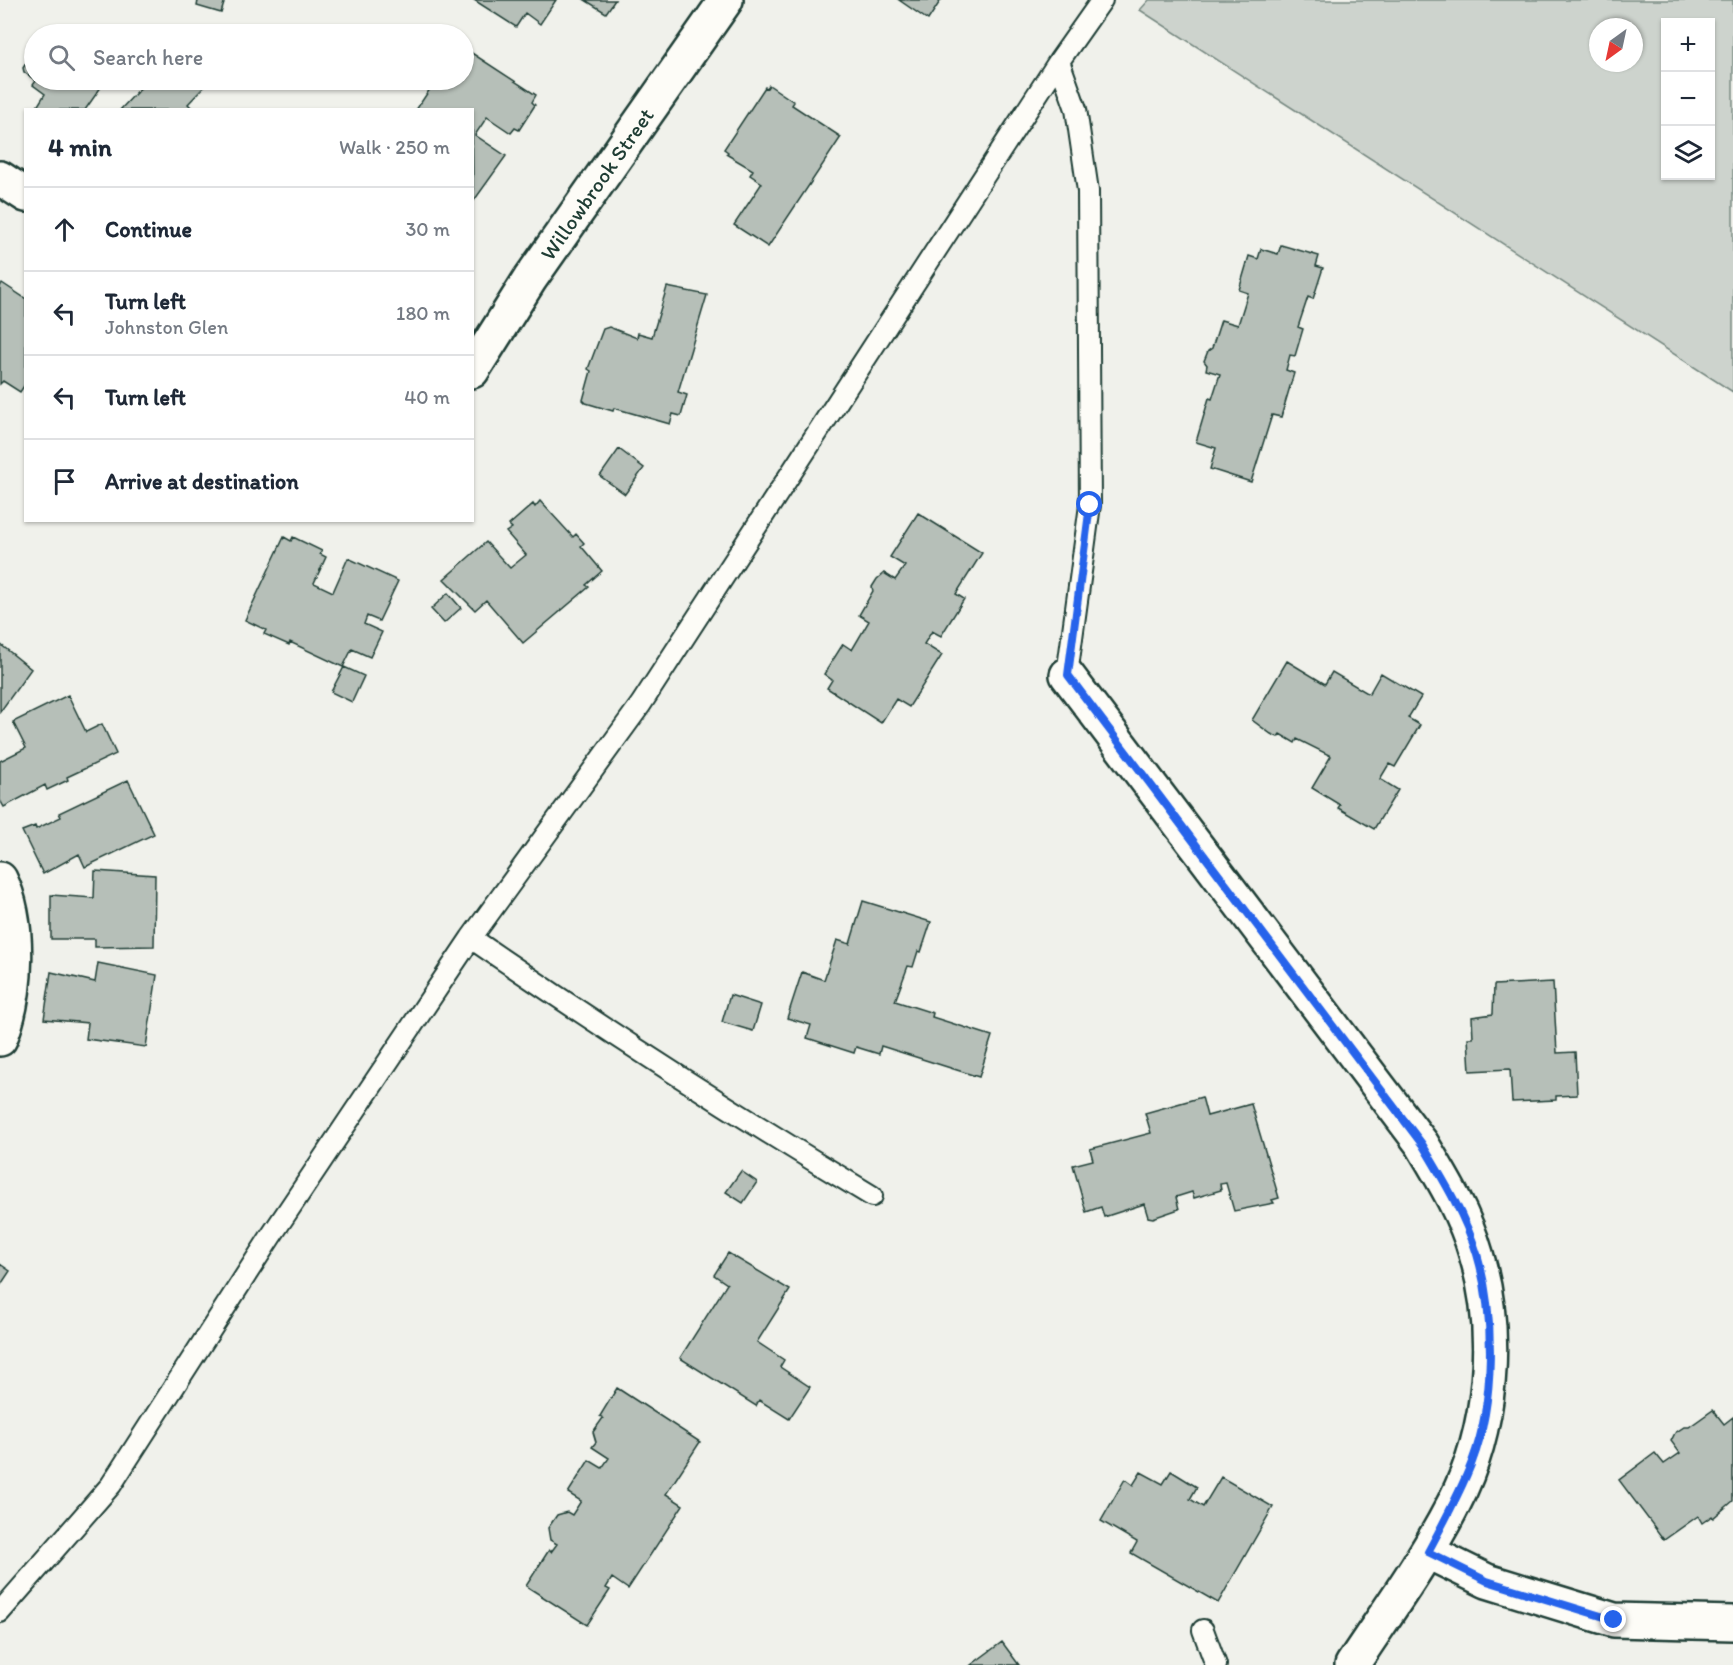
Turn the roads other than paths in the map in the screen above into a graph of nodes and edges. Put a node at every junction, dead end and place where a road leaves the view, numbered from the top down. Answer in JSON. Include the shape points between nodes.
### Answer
{"nodes":[{"id":1,"x":726,"y":0,"type":"edge"},
{"id":2,"x":1102,"y":0,"type":"edge"},
{"id":3,"x":1059,"y":61,"type":"junction"},
{"id":4,"x":0,"y":178,"type":"edge"},
{"id":5,"x":24,"y":194,"type":"edge"},
{"id":6,"x":474,"y":368,"type":"edge"},
{"id":7,"x":1068,"y":675,"type":"joint"},
{"id":8,"x":0,"y":879,"type":"edge"},
{"id":9,"x":471,"y":938,"type":"junction"},
{"id":10,"x":0,"y":1039,"type":"edge"},
{"id":11,"x":872,"y":1196,"type":"dead end"},
{"id":12,"x":1428,"y":1552,"type":"junction"},
{"id":13,"x":0,"y":1612,"type":"edge"},
{"id":14,"x":1733,"y":1623,"type":"edge"},
{"id":15,"x":1203,"y":1630,"type":"dead end"},
{"id":16,"x":1216,"y":1665,"type":"edge"},
{"id":17,"x":1352,"y":1665,"type":"edge"}],
"edges":[{"from":1,"to":6,"type":"street","name":"Willowbrook Street","via":[[530,279]]},
{"from":2,"to":3,"type":"lane"},
{"from":3,"to":7,"type":"lane","via":[[1076,109],[1088,191],[1090,505]]},
{"from":3,"to":9,"type":"lane","via":[[641,704]]},
{"from":4,"to":5,"type":"street"},
{"from":7,"to":12,"type":"street","via":[[1422,1144],[1452,1194],[1477,1254],[1487,1310],[1486,1411],[1473,1460]]},
{"from":8,"to":10,"type":"street","via":[[12,928],[15,969]]},
{"from":9,"to":11,"type":"lane","via":[[746,1121]]},
{"from":9,"to":13,"type":"lane","via":[[271,1236],[111,1485]]},
{"from":12,"to":14,"type":"street","via":[[1487,1581],[1614,1620]]},
{"from":12,"to":17,"type":"street"},
{"from":15,"to":16,"type":"lane"}]}
